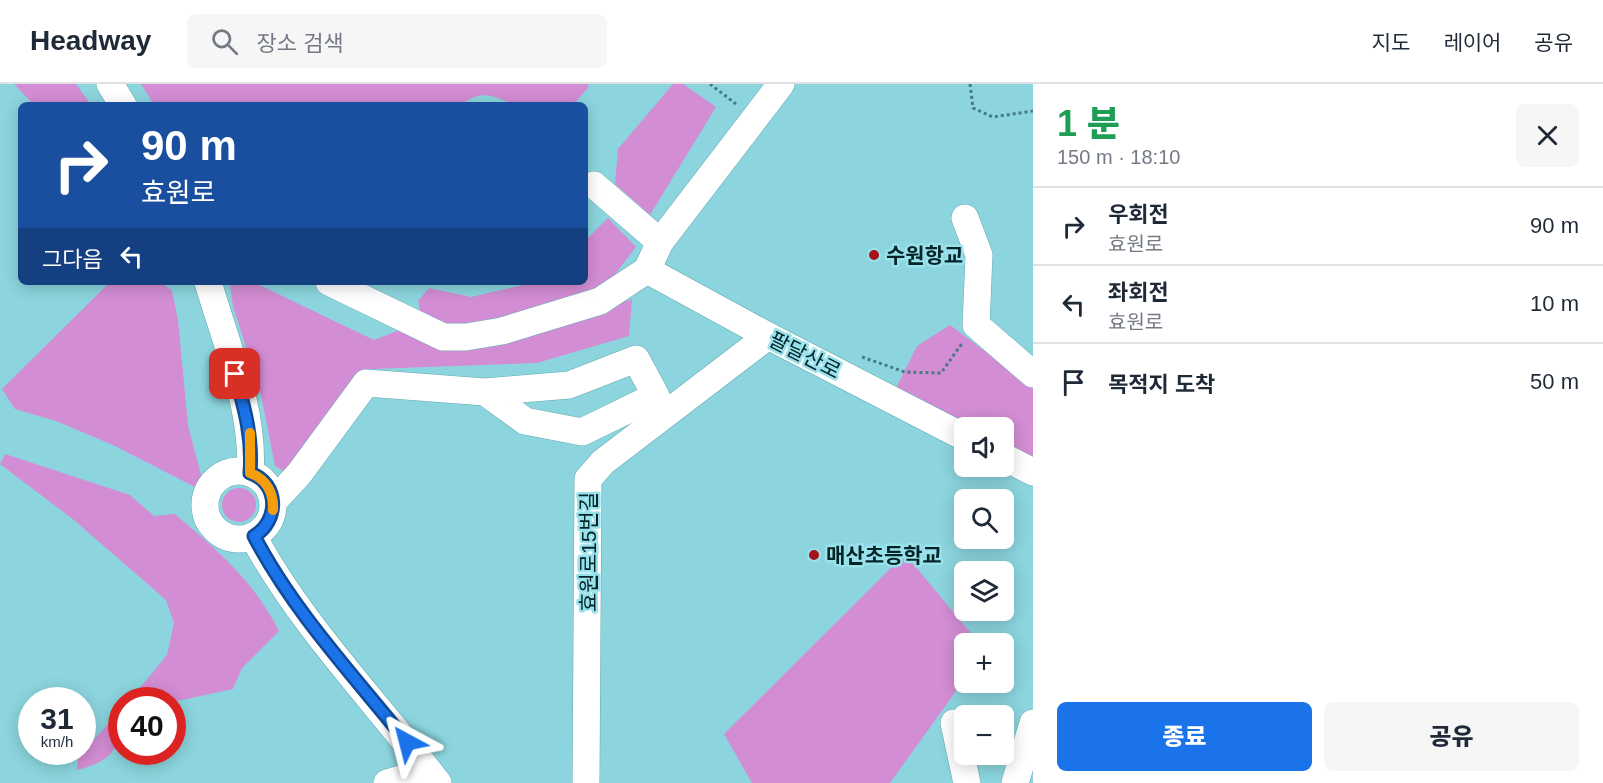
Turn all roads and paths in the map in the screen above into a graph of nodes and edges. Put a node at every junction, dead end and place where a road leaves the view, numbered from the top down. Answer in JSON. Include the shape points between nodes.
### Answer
{"nodes":[{"id":1,"x":110,"y":84,"type":"edge"},
{"id":2,"x":710,"y":84,"type":"edge"},
{"id":3,"x":781,"y":84,"type":"edge"},
{"id":4,"x":970,"y":84,"type":"edge"},
{"id":5,"x":121,"y":102,"type":"edge"},
{"id":6,"x":1033,"y":111,"type":"edge"},
{"id":7,"x":754,"y":118,"type":"junction"},
{"id":8,"x":594,"y":184,"type":"dead end"},
{"id":9,"x":965,"y":218,"type":"dead end"},
{"id":10,"x":660,"y":242,"type":"junction"},
{"id":11,"x":647,"y":270,"type":"junction"},
{"id":12,"x":209,"y":285,"type":"edge"},
{"id":13,"x":335,"y":285,"type":"edge"},
{"id":14,"x":976,"y":325,"type":"junction"},
{"id":15,"x":768,"y":336,"type":"junction"},
{"id":16,"x":855,"y":355,"type":"dead end"},
{"id":17,"x":1033,"y":374,"type":"edge"},
{"id":18,"x":485,"y":392,"type":"junction"},
{"id":19,"x":954,"y":432,"type":"edge"},
{"id":20,"x":1014,"y":462,"type":"edge"},
{"id":21,"x":1033,"y":472,"type":"edge"},
{"id":22,"x":250,"y":473,"type":"junction"},
{"id":23,"x":273,"y":502,"type":"junction"},
{"id":24,"x":254,"y":536,"type":"junction"},
{"id":25,"x":1033,"y":723,"type":"edge"},
{"id":26,"x":963,"y":765,"type":"edge"},
{"id":27,"x":433,"y":777,"type":"edge"},
{"id":28,"x":387,"y":783,"type":"edge"},
{"id":29,"x":586,"y":783,"type":"edge"},
{"id":30,"x":967,"y":783,"type":"edge"},
{"id":31,"x":1015,"y":783,"type":"edge"}],
"edges":[{"from":1,"to":5,"type":"street"},
{"from":2,"to":7,"type":"path"},
{"from":3,"to":7,"type":"street"},
{"from":4,"to":6,"type":"path","via":[[974,108],[993,117]]},
{"from":7,"to":10,"type":"street"},
{"from":8,"to":10,"type":"street"},
{"from":9,"to":14,"type":"street","via":[[979,255]]},
{"from":10,"to":11,"type":"street"},
{"from":11,"to":13,"type":"street","via":[[600,301],[502,331],[466,337],[443,337]]},
{"from":11,"to":15,"type":"street","name":"팔달산로"},
{"from":12,"to":22,"type":"street","via":[[248,420],[252,445]]},
{"from":14,"to":16,"type":"path","via":[[941,373],[905,372]]},
{"from":14,"to":17,"type":"street"},
{"from":15,"to":19,"type":"street","name":"팔달산로"},
{"from":15,"to":29,"type":"street","name":"효원로15번길","via":[[603,462],[588,479]]},
{"from":18,"to":18,"type":"street","via":[[525,421],[582,432],[656,396],[636,359],[569,385]]},
{"from":18,"to":23,"type":"street","via":[[366,383],[299,474]]},
{"from":20,"to":21,"type":"street"},
{"from":22,"to":23,"type":"street","via":[[264,481]]},
{"from":22,"to":24,"type":"street","via":[[233,471],[222,475],[213,482],[205,503],[206,514],[218,532],[239,539]]},
{"from":23,"to":24,"type":"street","via":[[268,524]]},
{"from":24,"to":27,"type":"street","via":[[271,569]]},
{"from":25,"to":31,"type":"street"},
{"from":26,"to":30,"type":"street"},
{"from":27,"to":28,"type":"street"}]}
